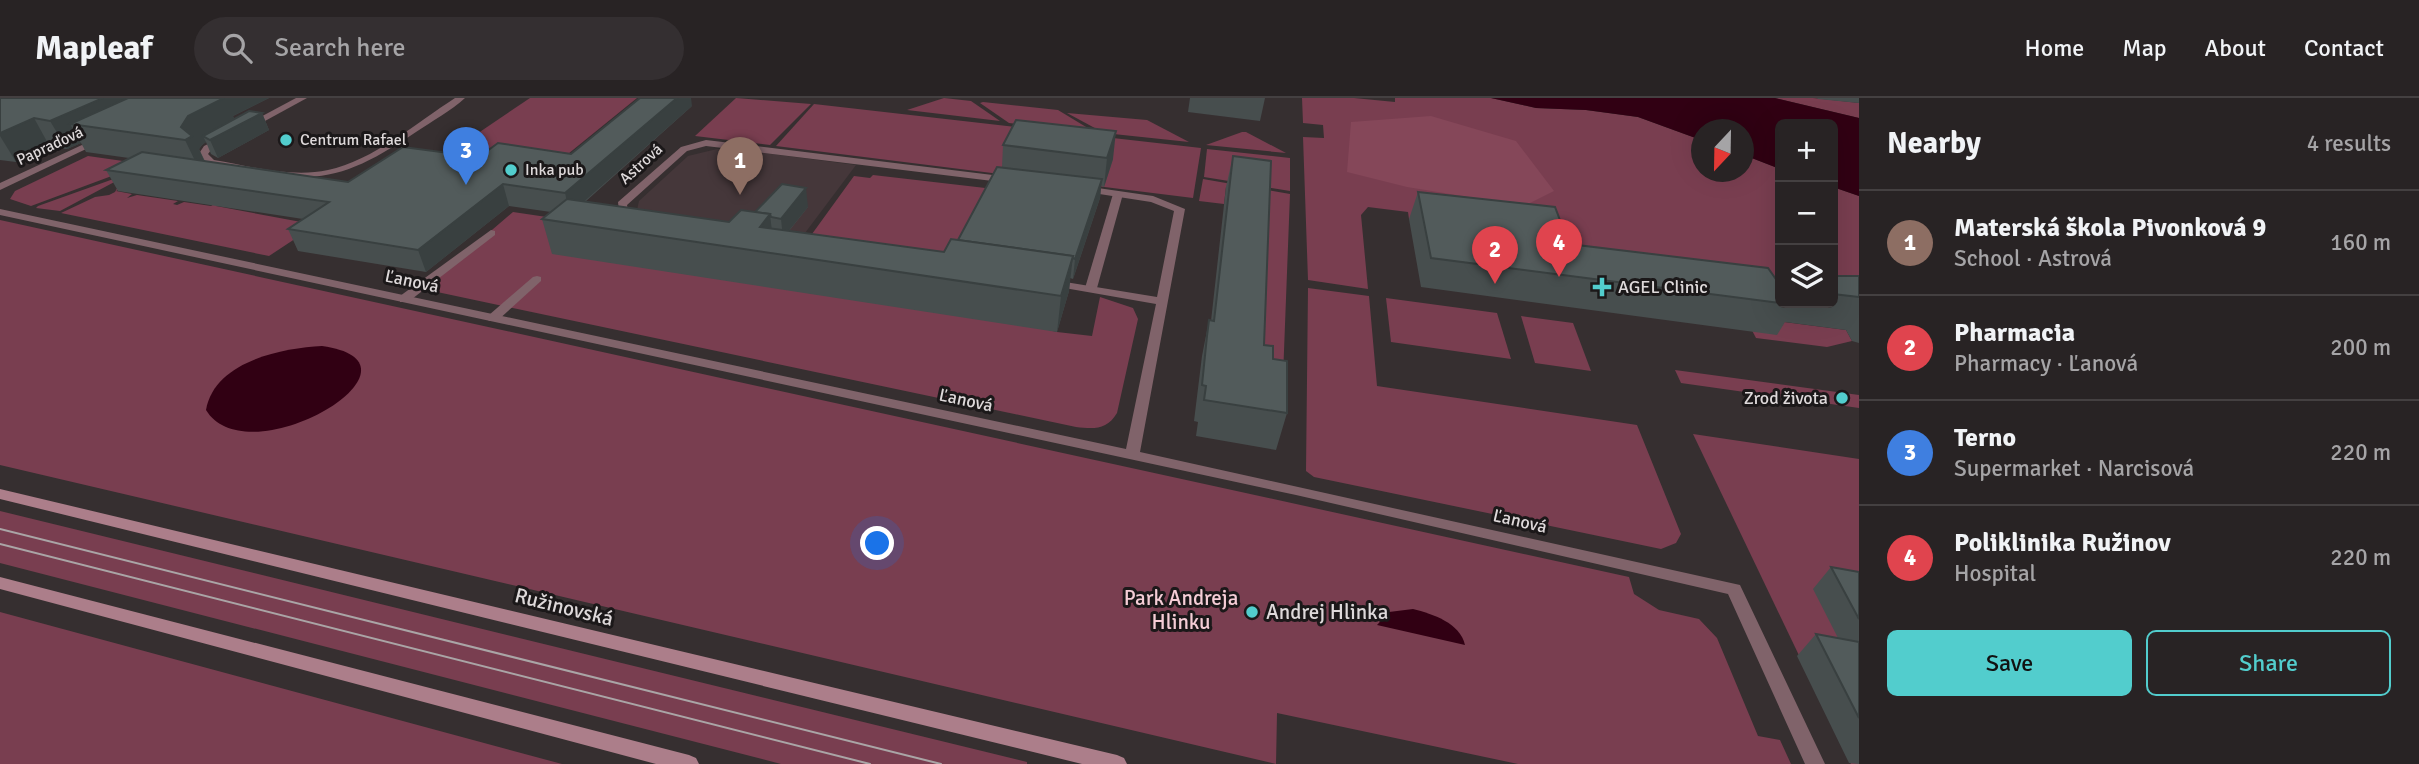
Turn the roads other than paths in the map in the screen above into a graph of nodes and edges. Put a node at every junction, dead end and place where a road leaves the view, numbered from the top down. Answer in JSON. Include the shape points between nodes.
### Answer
{"nodes":[{"id":1,"x":303,"y":98,"type":"edge"},
{"id":2,"x":461,"y":98,"type":"edge"},
{"id":3,"x":105,"y":138,"type":"edge"},
{"id":4,"x":1023,"y":181,"type":"edge"},
{"id":5,"x":0,"y":187,"type":"edge"},
{"id":6,"x":1072,"y":188,"type":"edge"},
{"id":7,"x":1118,"y":194,"type":"junction"},
{"id":8,"x":0,"y":212,"type":"edge"},
{"id":9,"x":646,"y":223,"type":"edge"},
{"id":10,"x":491,"y":233,"type":"dead end"},
{"id":11,"x":537,"y":279,"type":"dead end"},
{"id":12,"x":1038,"y":281,"type":"edge"},
{"id":13,"x":1091,"y":288,"type":"junction"},
{"id":14,"x":404,"y":299,"type":"junction"},
{"id":15,"x":1160,"y":301,"type":"junction"},
{"id":16,"x":493,"y":318,"type":"junction"},
{"id":17,"x":1132,"y":455,"type":"junction"},
{"id":18,"x":0,"y":494,"type":"edge"},
{"id":19,"x":0,"y":583,"type":"edge"},
{"id":20,"x":1058,"y":757,"type":"edge"},
{"id":21,"x":688,"y":764,"type":"edge"},
{"id":22,"x":1117,"y":764,"type":"edge"},
{"id":23,"x":1815,"y":764,"type":"edge"}],
"edges":[{"from":1,"to":2,"type":"street","via":[[207,148],[202,155],[211,162],[298,175],[329,173],[357,163]]},
{"from":3,"to":5,"type":"street","name":"Papraďová"},
{"from":4,"to":9,"type":"street","name":"Astrová","via":[[706,143],[684,149],[622,204],[624,218]]},
{"from":6,"to":7,"type":"street"},
{"from":7,"to":13,"type":"street"},
{"from":7,"to":15,"type":"street","via":[[1180,209]]},
{"from":8,"to":14,"type":"street","name":"Ľanová"},
{"from":10,"to":14,"type":"street"},
{"from":11,"to":16,"type":"street"},
{"from":12,"to":13,"type":"street"},
{"from":13,"to":15,"type":"street"},
{"from":14,"to":16,"type":"street","name":"Ľanová"},
{"from":15,"to":17,"type":"street"},
{"from":16,"to":17,"type":"street","name":"Ľanová"},
{"from":17,"to":23,"type":"street","name":"Ľanová","via":[[1734,589]]},
{"from":18,"to":20,"type":"street","name":"Ružinovská"},
{"from":19,"to":21,"type":"street"},
{"from":20,"to":22,"type":"street","name":"Ružinovská"}]}
